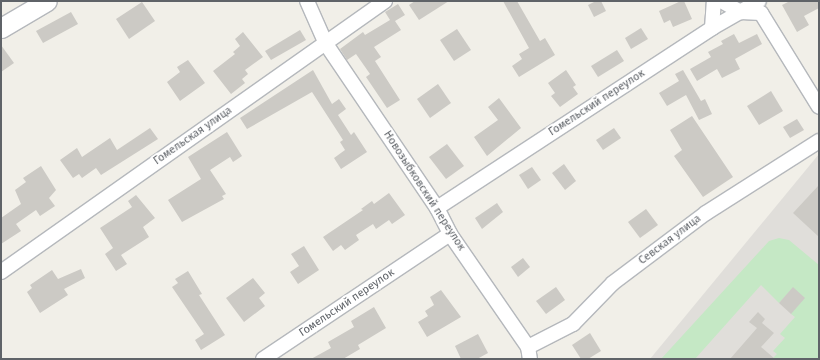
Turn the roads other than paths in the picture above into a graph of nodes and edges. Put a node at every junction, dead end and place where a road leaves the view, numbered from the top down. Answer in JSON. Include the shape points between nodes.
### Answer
{"nodes":[{"id":1,"x":47,"y":1,"type":"edge"},
{"id":2,"x":307,"y":1,"type":"edge"},
{"id":3,"x":385,"y":1,"type":"edge"},
{"id":4,"x":714,"y":1,"type":"edge"},
{"id":5,"x":721,"y":1,"type":"edge"},
{"id":6,"x":759,"y":1,"type":"edge"},
{"id":7,"x":741,"y":12,"type":"junction"},
{"id":8,"x":1,"y":28,"type":"edge"},
{"id":9,"x":712,"y":28,"type":"junction"},
{"id":10,"x":326,"y":44,"type":"junction"},
{"id":11,"x":819,"y":107,"type":"edge"},
{"id":12,"x":819,"y":141,"type":"edge"},
{"id":13,"x":437,"y":208,"type":"junction"},
{"id":14,"x":450,"y":234,"type":"junction"},
{"id":15,"x":1,"y":272,"type":"edge"},
{"id":16,"x":529,"y":353,"type":"edge"},
{"id":17,"x":264,"y":359,"type":"edge"}],
"edges":[{"from":1,"to":8,"type":"street"},
{"from":2,"to":10,"type":"street","name":"Новозыбковский переулок"},
{"from":3,"to":10,"type":"street","name":"Гомельская улица"},
{"from":4,"to":9,"type":"street"},
{"from":5,"to":7,"type":"street"},
{"from":6,"to":7,"type":"street","name":"Гомельский переулок"},
{"from":7,"to":9,"type":"street","name":"Гомельский переулок"},
{"from":7,"to":11,"type":"street","via":[[761,13]]},
{"from":9,"to":13,"type":"street","name":"Гомельский переулок"},
{"from":10,"to":13,"type":"street","name":"Новозыбковский переулок"},
{"from":10,"to":15,"type":"street","name":"Гомельская улица"},
{"from":12,"to":16,"type":"street","name":"Севская улица","via":[[706,213],[613,283],[573,324]]},
{"from":13,"to":14,"type":"street","name":"Новозыбковский переулок"},
{"from":14,"to":16,"type":"street","name":"Новозыбковский переулок"},
{"from":14,"to":17,"type":"street","name":"Гомельский переулок"}]}
